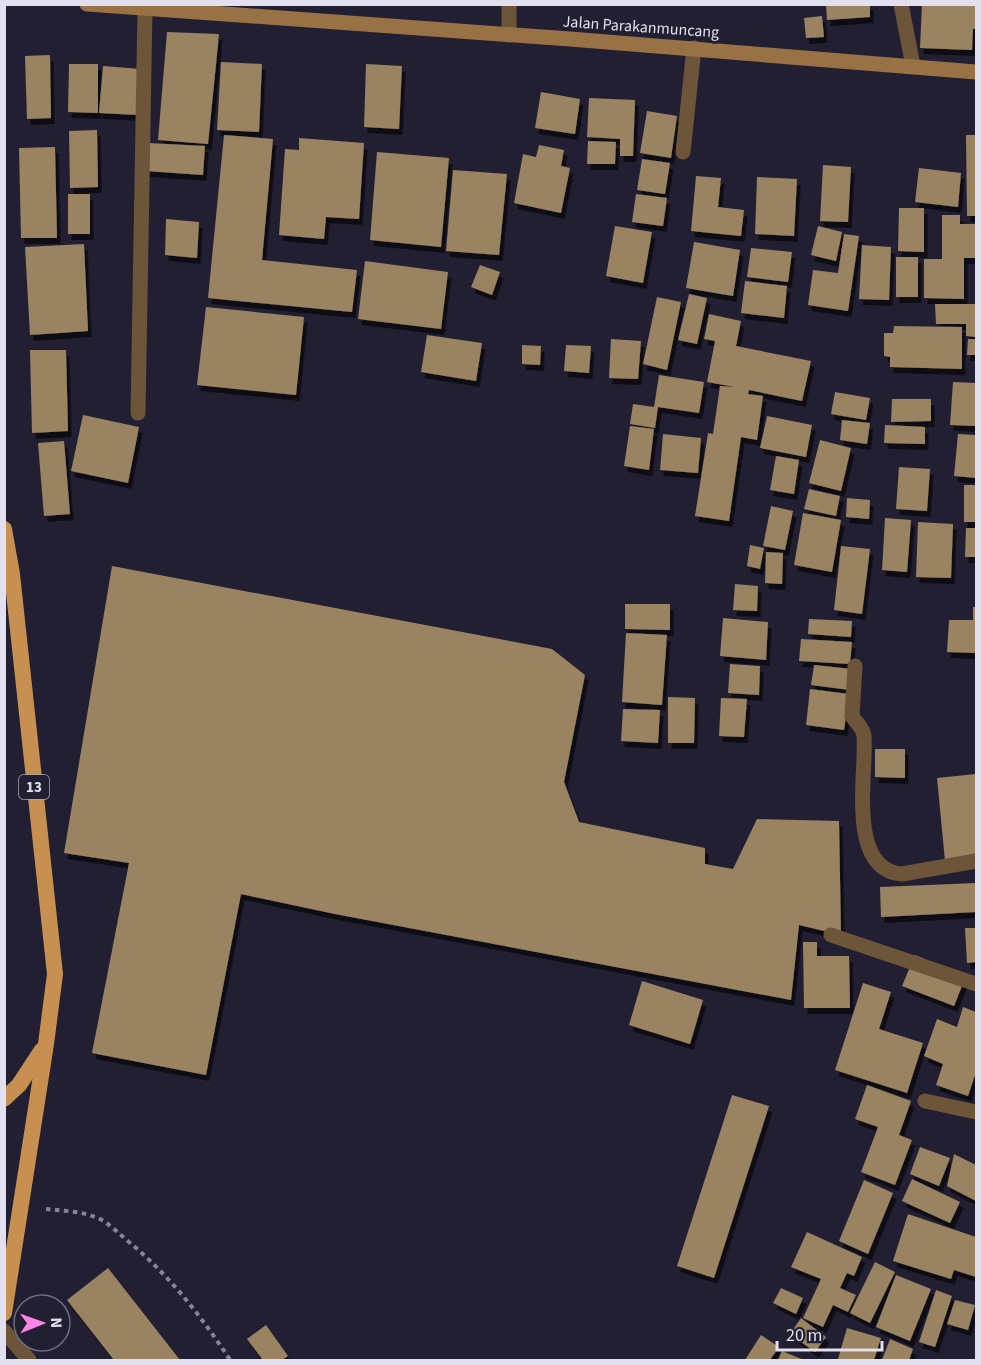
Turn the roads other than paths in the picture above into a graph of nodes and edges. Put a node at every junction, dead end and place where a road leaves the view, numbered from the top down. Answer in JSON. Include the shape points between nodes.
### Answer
{"nodes":[{"id":1,"x":87,"y":4,"type":"edge"},
{"id":2,"x":508,"y":4,"type":"edge"},
{"id":3,"x":901,"y":4,"type":"edge"},
{"id":4,"x":145,"y":9,"type":"junction"},
{"id":5,"x":249,"y":10,"type":"edge"},
{"id":6,"x":509,"y":35,"type":"junction"},
{"id":7,"x":694,"y":48,"type":"junction"},
{"id":8,"x":913,"y":66,"type":"junction"},
{"id":9,"x":976,"y":72,"type":"edge"},
{"id":10,"x":683,"y":152,"type":"dead end"},
{"id":11,"x":138,"y":413,"type":"dead end"},
{"id":12,"x":4,"y":529,"type":"edge"},
{"id":13,"x":855,"y":666,"type":"dead end"},
{"id":14,"x":976,"y":861,"type":"edge"},
{"id":15,"x":831,"y":935,"type":"dead end"},
{"id":16,"x":976,"y":984,"type":"edge"},
{"id":17,"x":46,"y":1044,"type":"junction"},
{"id":18,"x":4,"y":1099,"type":"edge"},
{"id":19,"x":925,"y":1101,"type":"dead end"},
{"id":20,"x":976,"y":1112,"type":"edge"},
{"id":21,"x":7,"y":1272,"type":"edge"},
{"id":22,"x":4,"y":1312,"type":"edge"},
{"id":23,"x":4,"y":1331,"type":"edge"},
{"id":24,"x":29,"y":1360,"type":"edge"}],
"edges":[{"from":1,"to":4,"type":"main road","name":"Jalan Parakanmuncang"},
{"from":2,"to":6,"type":"street"},
{"from":3,"to":8,"type":"street"},
{"from":4,"to":5,"type":"main road","name":"Jalan Parakanmuncang"},
{"from":4,"to":11,"type":"street"},
{"from":5,"to":6,"type":"main road","name":"Jalan Parakanmuncang"},
{"from":6,"to":7,"type":"main road","name":"Jalan Parakanmuncang"},
{"from":7,"to":8,"type":"main road","name":"Jalan Parakanmuncang"},
{"from":7,"to":10,"type":"street"},
{"from":8,"to":9,"type":"main road","name":"Jalan Parakanmuncang"},
{"from":12,"to":17,"type":"highway","number":"13","via":[[55,974]]},
{"from":13,"to":14,"type":"street","via":[[852,716],[864,736],[864,826],[875,860],[891,873],[902,874]]},
{"from":15,"to":16,"type":"street"},
{"from":17,"to":18,"type":"highway","via":[[19,1085]]},
{"from":17,"to":21,"type":"highway","number":"13"},
{"from":19,"to":20,"type":"street"},
{"from":21,"to":22,"type":"highway","number":"13"},
{"from":23,"to":24,"type":"street"}]}
